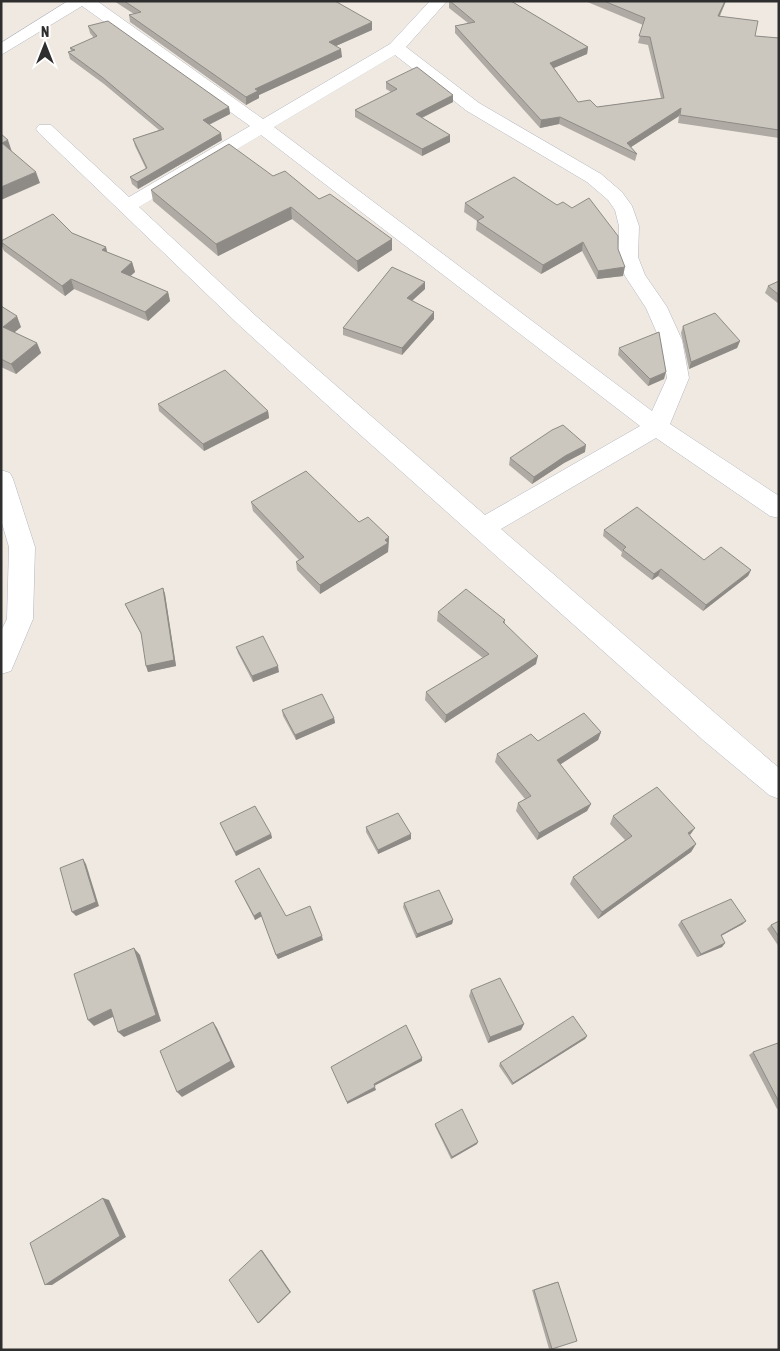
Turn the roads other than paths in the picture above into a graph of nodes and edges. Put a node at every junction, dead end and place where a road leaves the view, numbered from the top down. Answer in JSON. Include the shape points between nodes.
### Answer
{"nodes":[{"id":1,"x":79,"y":1,"type":"edge"},
{"id":2,"x":86,"y":1,"type":"edge"},
{"id":3,"x":439,"y":1,"type":"edge"},
{"id":4,"x":396,"y":48,"type":"junction"},
{"id":5,"x":1,"y":50,"type":"edge"},
{"id":6,"x":261,"y":126,"type":"junction"},
{"id":7,"x":45,"y":129,"type":"dead end"},
{"id":8,"x":128,"y":206,"type":"junction"},
{"id":9,"x":657,"y":426,"type":"junction"},
{"id":10,"x":1,"y":479,"type":"edge"},
{"id":11,"x":779,"y":509,"type":"edge"},
{"id":12,"x":483,"y":528,"type":"junction"},
{"id":13,"x":1,"y":663,"type":"edge"},
{"id":14,"x":779,"y":786,"type":"edge"}],
"edges":[{"from":1,"to":5,"type":"street"},
{"from":2,"to":6,"type":"street"},
{"from":3,"to":4,"type":"street"},
{"from":4,"to":6,"type":"street"},
{"from":4,"to":9,"type":"street","via":[[473,107],[594,178],[615,196],[625,210],[629,226],[628,257],[635,276],[656,307],[671,340],[678,378]]},
{"from":6,"to":8,"type":"street"},
{"from":6,"to":9,"type":"street"},
{"from":7,"to":8,"type":"street"},
{"from":8,"to":12,"type":"street","via":[[248,321]]},
{"from":9,"to":11,"type":"street"},
{"from":9,"to":12,"type":"street"},
{"from":10,"to":13,"type":"street","via":[[22,547],[20,619]]},
{"from":12,"to":14,"type":"street"}]}
